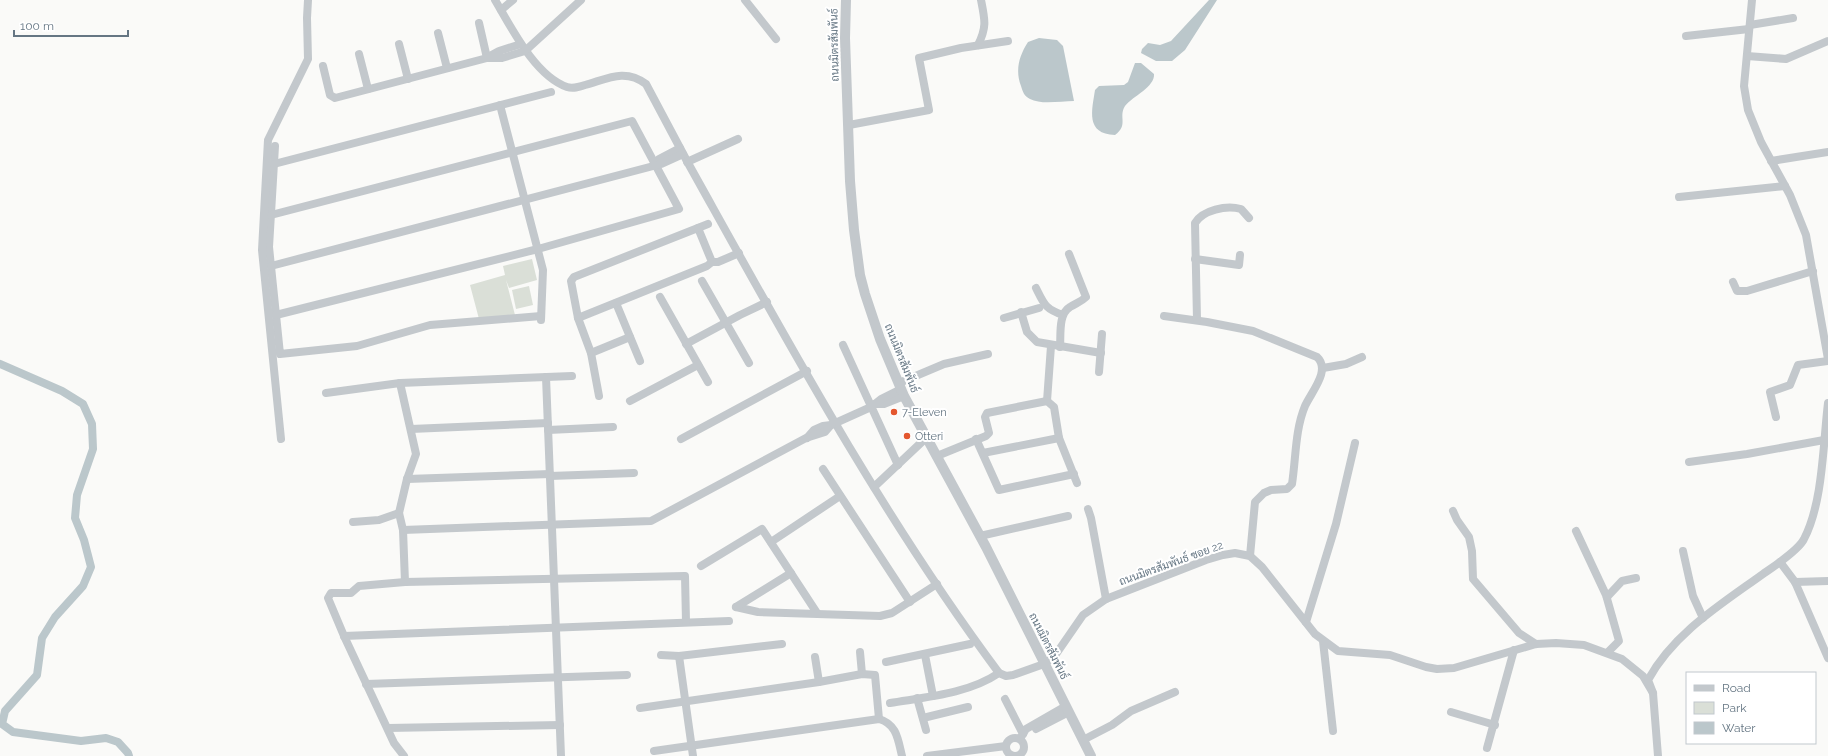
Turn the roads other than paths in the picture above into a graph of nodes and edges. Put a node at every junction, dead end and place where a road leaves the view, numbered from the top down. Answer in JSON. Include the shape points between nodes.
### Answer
{"nodes":[{"id":1,"x":308,"y":0,"type":"edge"},
{"id":2,"x":495,"y":0,"type":"edge"},
{"id":3,"x":513,"y":0,"type":"edge"},
{"id":4,"x":581,"y":0,"type":"edge"},
{"id":5,"x":745,"y":0,"type":"edge"},
{"id":6,"x":846,"y":0,"type":"edge"},
{"id":7,"x":981,"y":0,"type":"edge"},
{"id":8,"x":1752,"y":0,"type":"edge"},
{"id":9,"x":501,"y":10,"type":"junction"},
{"id":10,"x":1793,"y":18,"type":"dead end"},
{"id":11,"x":479,"y":23,"type":"dead end"},
{"id":12,"x":1749,"y":27,"type":"junction"},
{"id":13,"x":438,"y":33,"type":"dead end"},
{"id":14,"x":1686,"y":36,"type":"dead end"},
{"id":15,"x":776,"y":39,"type":"dead end"},
{"id":16,"x":1008,"y":41,"type":"dead end"},
{"id":17,"x":1828,"y":41,"type":"edge"},
{"id":18,"x":399,"y":44,"type":"dead end"},
{"id":19,"x":978,"y":45,"type":"junction"},
{"id":20,"x":523,"y":48,"type":"junction"},
{"id":21,"x":359,"y":54,"type":"dead end"},
{"id":22,"x":1747,"y":56,"type":"junction"},
{"id":23,"x":487,"y":58,"type":"junction"},
{"id":24,"x":323,"y":66,"type":"dead end"},
{"id":25,"x":447,"y":68,"type":"junction"},
{"id":26,"x":408,"y":79,"type":"junction"},
{"id":27,"x":368,"y":89,"type":"junction"},
{"id":28,"x":551,"y":92,"type":"dead end"},
{"id":29,"x":500,"y":105,"type":"junction"},
{"id":30,"x":849,"y":125,"type":"junction"},
{"id":31,"x":738,"y":139,"type":"dead end"},
{"id":32,"x":275,"y":146,"type":"dead end"},
{"id":33,"x":512,"y":151,"type":"junction"},
{"id":34,"x":1828,"y":152,"type":"edge"},
{"id":35,"x":684,"y":155,"type":"junction"},
{"id":36,"x":1771,"y":161,"type":"junction"},
{"id":37,"x":274,"y":164,"type":"junction"},
{"id":38,"x":655,"y":165,"type":"junction"},
{"id":39,"x":1785,"y":186,"type":"junction"},
{"id":40,"x":1679,"y":197,"type":"dead end"},
{"id":41,"x":526,"y":199,"type":"junction"},
{"id":42,"x":271,"y":215,"type":"junction"},
{"id":43,"x":1249,"y":218,"type":"dead end"},
{"id":44,"x":708,"y":224,"type":"dead end"},
{"id":45,"x":698,"y":228,"type":"junction"},
{"id":46,"x":538,"y":249,"type":"junction"},
{"id":47,"x":738,"y":251,"type":"junction"},
{"id":48,"x":1069,"y":254,"type":"dead end"},
{"id":49,"x":1240,"y":255,"type":"dead end"},
{"id":50,"x":1195,"y":259,"type":"junction"},
{"id":51,"x":712,"y":262,"type":"junction"},
{"id":52,"x":271,"y":266,"type":"junction"},
{"id":53,"x":1813,"y":271,"type":"junction"},
{"id":54,"x":702,"y":281,"type":"dead end"},
{"id":55,"x":1733,"y":282,"type":"dead end"},
{"id":56,"x":1036,"y":288,"type":"dead end"},
{"id":57,"x":660,"y":297,"type":"dead end"},
{"id":58,"x":766,"y":300,"type":"junction"},
{"id":59,"x":616,"y":303,"type":"junction"},
{"id":60,"x":1039,"y":308,"type":"dead end"},
{"id":61,"x":1021,"y":312,"type":"junction"},
{"id":62,"x":276,"y":315,"type":"junction"},
{"id":63,"x":1062,"y":315,"type":"junction"},
{"id":64,"x":1164,"y":316,"type":"dead end"},
{"id":65,"x":578,"y":318,"type":"junction"},
{"id":66,"x":1004,"y":318,"type":"dead end"},
{"id":67,"x":1197,"y":320,"type":"junction"},
{"id":68,"x":726,"y":322,"type":"junction"},
{"id":69,"x":1102,"y":334,"type":"dead end"},
{"id":70,"x":630,"y":337,"type":"junction"},
{"id":71,"x":686,"y":344,"type":"junction"},
{"id":72,"x":1827,"y":344,"type":"edge"},
{"id":73,"x":843,"y":345,"type":"dead end"},
{"id":74,"x":1056,"y":346,"type":"junction"},
{"id":75,"x":591,"y":353,"type":"junction"},
{"id":76,"x":1101,"y":353,"type":"junction"},
{"id":77,"x":988,"y":354,"type":"dead end"},
{"id":78,"x":1362,"y":357,"type":"dead end"},
{"id":79,"x":1828,"y":360,"type":"edge"},
{"id":80,"x":640,"y":361,"type":"dead end"},
{"id":81,"x":749,"y":363,"type":"dead end"},
{"id":82,"x":698,"y":365,"type":"junction"},
{"id":83,"x":1324,"y":368,"type":"junction"},
{"id":84,"x":806,"y":372,"type":"junction"},
{"id":85,"x":1099,"y":372,"type":"dead end"},
{"id":86,"x":572,"y":376,"type":"dead end"},
{"id":87,"x":546,"y":378,"type":"junction"},
{"id":88,"x":708,"y":382,"type":"dead end"},
{"id":89,"x":400,"y":383,"type":"junction"},
{"id":90,"x":901,"y":389,"type":"junction"},
{"id":91,"x":326,"y":393,"type":"dead end"},
{"id":92,"x":599,"y":396,"type":"dead end"},
{"id":93,"x":630,"y":401,"type":"dead end"},
{"id":94,"x":1047,"y":401,"type":"junction"},
{"id":95,"x":1828,"y":403,"type":"edge"},
{"id":96,"x":873,"y":406,"type":"junction"},
{"id":97,"x":1776,"y":417,"type":"dead end"},
{"id":98,"x":833,"y":424,"type":"junction"},
{"id":99,"x":548,"y":426,"type":"junction"},
{"id":100,"x":613,"y":427,"type":"dead end"},
{"id":101,"x":411,"y":429,"type":"junction"},
{"id":102,"x":681,"y":438,"type":"dead end"},
{"id":103,"x":926,"y":438,"type":"junction"},
{"id":104,"x":1059,"y":438,"type":"junction"},
{"id":105,"x":281,"y":439,"type":"dead end"},
{"id":106,"x":976,"y":439,"type":"junction"},
{"id":107,"x":1824,"y":440,"type":"junction"},
{"id":108,"x":1355,"y":443,"type":"dead end"},
{"id":109,"x":983,"y":453,"type":"junction"},
{"id":110,"x":937,"y":456,"type":"junction"},
{"id":111,"x":1689,"y":462,"type":"dead end"},
{"id":112,"x":898,"y":465,"type":"junction"},
{"id":113,"x":823,"y":469,"type":"dead end"},
{"id":114,"x":634,"y":473,"type":"dead end"},
{"id":115,"x":1074,"y":474,"type":"junction"},
{"id":116,"x":550,"y":475,"type":"junction"},
{"id":117,"x":407,"y":479,"type":"junction"},
{"id":118,"x":1077,"y":483,"type":"dead end"},
{"id":119,"x":874,"y":487,"type":"junction"},
{"id":120,"x":840,"y":496,"type":"junction"},
{"id":121,"x":1088,"y":509,"type":"dead end"},
{"id":122,"x":1453,"y":510,"type":"dead end"},
{"id":123,"x":399,"y":513,"type":"junction"},
{"id":124,"x":1068,"y":516,"type":"dead end"},
{"id":125,"x":353,"y":522,"type":"dead end"},
{"id":126,"x":552,"y":526,"type":"junction"},
{"id":127,"x":403,"y":530,"type":"junction"},
{"id":128,"x":1576,"y":531,"type":"dead end"},
{"id":129,"x":980,"y":536,"type":"junction"},
{"id":130,"x":771,"y":542,"type":"junction"},
{"id":131,"x":1683,"y":551,"type":"dead end"},
{"id":132,"x":1250,"y":556,"type":"junction"},
{"id":133,"x":1780,"y":562,"type":"junction"},
{"id":134,"x":701,"y":566,"type":"dead end"},
{"id":135,"x":791,"y":573,"type":"junction"},
{"id":136,"x":554,"y":578,"type":"junction"},
{"id":137,"x":1636,"y":578,"type":"dead end"},
{"id":138,"x":1828,"y":581,"type":"edge"},
{"id":139,"x":405,"y":582,"type":"junction"},
{"id":140,"x":1795,"y":582,"type":"junction"},
{"id":141,"x":937,"y":584,"type":"junction"},
{"id":142,"x":1607,"y":597,"type":"junction"},
{"id":143,"x":1106,"y":599,"type":"junction"},
{"id":144,"x":910,"y":602,"type":"junction"},
{"id":145,"x":816,"y":613,"type":"junction"},
{"id":146,"x":1703,"y":618,"type":"junction"},
{"id":147,"x":729,"y":621,"type":"dead end"},
{"id":148,"x":686,"y":622,"type":"junction"},
{"id":149,"x":1306,"y":622,"type":"junction"},
{"id":150,"x":556,"y":629,"type":"junction"},
{"id":151,"x":344,"y":636,"type":"junction"},
{"id":152,"x":1323,"y":641,"type":"junction"},
{"id":153,"x":782,"y":644,"type":"dead end"},
{"id":154,"x":970,"y":644,"type":"dead end"},
{"id":155,"x":1536,"y":644,"type":"junction"},
{"id":156,"x":1825,"y":646,"type":"edge"},
{"id":157,"x":1514,"y":650,"type":"junction"},
{"id":158,"x":860,"y":652,"type":"dead end"},
{"id":159,"x":1608,"y":652,"type":"junction"},
{"id":160,"x":661,"y":655,"type":"dead end"},
{"id":161,"x":925,"y":655,"type":"junction"},
{"id":162,"x":679,"y":656,"type":"junction"},
{"id":163,"x":815,"y":657,"type":"dead end"},
{"id":164,"x":1828,"y":658,"type":"edge"},
{"id":165,"x":886,"y":662,"type":"dead end"},
{"id":166,"x":1044,"y":664,"type":"junction"},
{"id":167,"x":999,"y":673,"type":"junction"},
{"id":168,"x":862,"y":674,"type":"junction"},
{"id":169,"x":627,"y":675,"type":"dead end"},
{"id":170,"x":558,"y":677,"type":"junction"},
{"id":171,"x":819,"y":682,"type":"junction"},
{"id":172,"x":366,"y":684,"type":"junction"},
{"id":173,"x":1175,"y":692,"type":"dead end"},
{"id":174,"x":1653,"y":693,"type":"junction"},
{"id":175,"x":932,"y":696,"type":"junction"},
{"id":176,"x":917,"y":698,"type":"junction"},
{"id":177,"x":1004,"y":699,"type":"dead end"},
{"id":178,"x":685,"y":702,"type":"junction"},
{"id":179,"x":890,"y":703,"type":"dead end"},
{"id":180,"x":968,"y":706,"type":"dead end"},
{"id":181,"x":640,"y":708,"type":"dead end"},
{"id":182,"x":1068,"y":709,"type":"junction"},
{"id":183,"x":1451,"y":712,"type":"dead end"},
{"id":184,"x":923,"y":718,"type":"junction"},
{"id":185,"x":879,"y":719,"type":"junction"},
{"id":186,"x":560,"y":725,"type":"junction"},
{"id":187,"x":1495,"y":725,"type":"junction"},
{"id":188,"x":388,"y":728,"type":"junction"},
{"id":189,"x":926,"y":730,"type":"dead end"},
{"id":190,"x":1332,"y":731,"type":"dead end"},
{"id":191,"x":1021,"y":736,"type":"junction"},
{"id":192,"x":1083,"y":740,"type":"junction"},
{"id":193,"x":691,"y":745,"type":"junction"},
{"id":194,"x":1006,"y":746,"type":"junction"},
{"id":195,"x":1487,"y":748,"type":"dead end"},
{"id":196,"x":654,"y":751,"type":"dead end"},
{"id":197,"x":404,"y":756,"type":"edge"},
{"id":198,"x":561,"y":756,"type":"edge"},
{"id":199,"x":692,"y":756,"type":"edge"},
{"id":200,"x":902,"y":756,"type":"edge"},
{"id":201,"x":927,"y":756,"type":"edge"},
{"id":202,"x":1015,"y":756,"type":"edge"},
{"id":203,"x":1091,"y":756,"type":"edge"},
{"id":204,"x":1658,"y":756,"type":"edge"}],
"edges":[{"from":1,"to":105,"type":"street","via":[[308,59],[268,140],[262,250]]},
{"from":2,"to":9,"type":"street"},
{"from":3,"to":9,"type":"street"},
{"from":4,"to":20,"type":"street"},
{"from":5,"to":15,"type":"street"},
{"from":6,"to":30,"type":"street","name":"ถนนมิตรสัมพันธ์"},
{"from":7,"to":19,"type":"street","via":[[985,31]]},
{"from":8,"to":12,"type":"street"},
{"from":9,"to":20,"type":"street"},
{"from":10,"to":12,"type":"street"},
{"from":11,"to":23,"type":"street"},
{"from":12,"to":14,"type":"street"},
{"from":12,"to":22,"type":"street"},
{"from":13,"to":25,"type":"street"},
{"from":16,"to":19,"type":"street"},
{"from":17,"to":22,"type":"street","via":[[1786,59]]},
{"from":18,"to":26,"type":"street"},
{"from":19,"to":30,"type":"street","via":[[918,58],[929,110]]},
{"from":20,"to":23,"type":"street","via":[[502,58]]},
{"from":20,"to":35,"type":"street","via":[[552,77],[567,87],[574,88],[620,76],[630,75],[637,78],[646,84]]},
{"from":21,"to":27,"type":"street"},
{"from":22,"to":36,"type":"street","via":[[1744,86],[1748,110]]},
{"from":23,"to":25,"type":"street"},
{"from":24,"to":27,"type":"street","via":[[330,95],[336,98]]},
{"from":25,"to":26,"type":"street"},
{"from":26,"to":27,"type":"street"},
{"from":28,"to":29,"type":"street"},
{"from":29,"to":33,"type":"street"},
{"from":29,"to":37,"type":"street"},
{"from":30,"to":90,"type":"street","name":"ถนนมิตรสัมพันธ์","via":[[851,195],[860,275]]},
{"from":31,"to":35,"type":"street"},
{"from":32,"to":37,"type":"street"},
{"from":33,"to":38,"type":"street","via":[[632,120]]},
{"from":33,"to":41,"type":"street"},
{"from":33,"to":42,"type":"street"},
{"from":34,"to":36,"type":"street"},
{"from":35,"to":38,"type":"street"},
{"from":35,"to":47,"type":"street"},
{"from":36,"to":39,"type":"street"},
{"from":37,"to":42,"type":"street"},
{"from":38,"to":41,"type":"street"},
{"from":38,"to":46,"type":"street","via":[[679,209]]},
{"from":39,"to":40,"type":"street"},
{"from":39,"to":53,"type":"street","via":[[1806,235]]},
{"from":41,"to":46,"type":"street"},
{"from":41,"to":52,"type":"street"},
{"from":42,"to":52,"type":"street"},
{"from":43,"to":50,"type":"street","via":[[1244,211],[1236,207],[1204,214],[1195,224]]},
{"from":44,"to":45,"type":"street"},
{"from":45,"to":51,"type":"street"},
{"from":45,"to":65,"type":"street","via":[[574,277],[571,281]]},
{"from":46,"to":62,"type":"street"},
{"from":46,"to":62,"type":"street","via":[[543,270],[541,318],[430,325],[357,346],[280,354]]},
{"from":47,"to":51,"type":"street","via":[[718,262]]},
{"from":47,"to":58,"type":"street"},
{"from":48,"to":63,"type":"street","via":[[1086,298],[1069,307]]},
{"from":49,"to":50,"type":"street","via":[[1239,265]]},
{"from":50,"to":67,"type":"street"},
{"from":51,"to":59,"type":"street"},
{"from":52,"to":62,"type":"street"},
{"from":53,"to":55,"type":"street","via":[[1747,291],[1737,291]]},
{"from":53,"to":72,"type":"street"},
{"from":54,"to":68,"type":"street"},
{"from":56,"to":63,"type":"street","via":[[1045,306],[1052,312]]},
{"from":57,"to":71,"type":"street"},
{"from":58,"to":68,"type":"street","via":[[746,308]]},
{"from":58,"to":84,"type":"street"},
{"from":59,"to":65,"type":"street"},
{"from":59,"to":70,"type":"street"},
{"from":60,"to":61,"type":"street"},
{"from":61,"to":66,"type":"street"},
{"from":61,"to":74,"type":"street","via":[[1030,337],[1037,342]]},
{"from":63,"to":74,"type":"street"},
{"from":64,"to":67,"type":"street"},
{"from":65,"to":75,"type":"street"},
{"from":67,"to":83,"type":"street","via":[[1253,331],[1277,340],[1317,357]]},
{"from":68,"to":71,"type":"street"},
{"from":68,"to":81,"type":"street"},
{"from":69,"to":76,"type":"street"},
{"from":70,"to":75,"type":"street"},
{"from":70,"to":80,"type":"street"},
{"from":71,"to":82,"type":"street"},
{"from":72,"to":79,"type":"street"},
{"from":73,"to":96,"type":"street"},
{"from":74,"to":76,"type":"street"},
{"from":74,"to":94,"type":"street"},
{"from":75,"to":92,"type":"street"},
{"from":76,"to":85,"type":"street"},
{"from":77,"to":90,"type":"street","via":[[944,364]]},
{"from":78,"to":83,"type":"street","via":[[1346,364]]},
{"from":79,"to":97,"type":"street","via":[[1798,365],[1790,385],[1770,392]]},
{"from":82,"to":88,"type":"street"},
{"from":82,"to":93,"type":"street"},
{"from":83,"to":132,"type":"street","via":[[1301,420],[1292,484],[1287,489],[1264,493],[1255,502]]},
{"from":84,"to":98,"type":"street"},
{"from":84,"to":102,"type":"street"},
{"from":86,"to":87,"type":"street"},
{"from":87,"to":89,"type":"street"},
{"from":87,"to":99,"type":"street"},
{"from":89,"to":91,"type":"street"},
{"from":89,"to":101,"type":"street"},
{"from":90,"to":96,"type":"street","via":[[884,404]]},
{"from":90,"to":103,"type":"street","name":"ถนนมิตรสัมพันธ์"},
{"from":94,"to":104,"type":"street","via":[[1054,407]]},
{"from":94,"to":106,"type":"street","via":[[987,413],[989,433]]},
{"from":95,"to":107,"type":"street"},
{"from":96,"to":98,"type":"street"},
{"from":96,"to":112,"type":"street"},
{"from":98,"to":119,"type":"street"},
{"from":98,"to":126,"type":"street","via":[[814,430],[806,438],[652,521]]},
{"from":99,"to":100,"type":"street"},
{"from":99,"to":101,"type":"street"},
{"from":99,"to":116,"type":"street"},
{"from":101,"to":117,"type":"street","via":[[416,454]]},
{"from":103,"to":110,"type":"street","name":"ถนนมิตรสัมพันธ์"},
{"from":103,"to":112,"type":"street"},
{"from":104,"to":109,"type":"street"},
{"from":104,"to":115,"type":"street"},
{"from":106,"to":109,"type":"street"},
{"from":106,"to":110,"type":"street"},
{"from":107,"to":111,"type":"street"},
{"from":107,"to":133,"type":"street","via":[[1815,511],[1804,541]]},
{"from":108,"to":149,"type":"street","via":[[1336,524]]},
{"from":109,"to":115,"type":"street","via":[[999,490]]},
{"from":110,"to":129,"type":"street","name":"ถนนมิตรสัมพันธ์"},
{"from":112,"to":119,"type":"street"},
{"from":113,"to":120,"type":"street"},
{"from":114,"to":116,"type":"street"},
{"from":115,"to":118,"type":"street"},
{"from":116,"to":117,"type":"street"},
{"from":116,"to":126,"type":"street"},
{"from":117,"to":123,"type":"street"},
{"from":119,"to":141,"type":"street"},
{"from":120,"to":130,"type":"street"},
{"from":120,"to":144,"type":"street"},
{"from":121,"to":143,"type":"street"},
{"from":122,"to":155,"type":"street","via":[[1469,537],[1473,579],[1519,633]]},
{"from":123,"to":125,"type":"street","via":[[378,520]]},
{"from":123,"to":127,"type":"street"},
{"from":124,"to":129,"type":"street"},
{"from":126,"to":127,"type":"street"},
{"from":126,"to":136,"type":"street"},
{"from":127,"to":139,"type":"street"},
{"from":128,"to":142,"type":"street"},
{"from":129,"to":166,"type":"street","name":"ถนนมิตรสัมพันธ์"},
{"from":130,"to":134,"type":"street","via":[[762,529]]},
{"from":130,"to":135,"type":"street"},
{"from":131,"to":146,"type":"street","via":[[1694,596]]},
{"from":132,"to":143,"type":"street","name":"ถนนมิตรสัมพันธ์ ซอย 22","via":[[1235,553],[1222,555]]},
{"from":132,"to":149,"type":"street","via":[[1262,567]]},
{"from":133,"to":140,"type":"street"},
{"from":133,"to":146,"type":"street"},
{"from":135,"to":145,"type":"street"},
{"from":135,"to":145,"type":"street","via":[[736,607],[758,612]]},
{"from":136,"to":139,"type":"street"},
{"from":136,"to":148,"type":"street","via":[[685,576]]},
{"from":136,"to":150,"type":"street"},
{"from":137,"to":142,"type":"street","via":[[1622,581]]},
{"from":138,"to":140,"type":"street"},
{"from":139,"to":151,"type":"street","via":[[359,586],[351,593],[331,593],[328,598]]},
{"from":140,"to":156,"type":"street"},
{"from":141,"to":144,"type":"street"},
{"from":141,"to":167,"type":"street"},
{"from":142,"to":159,"type":"street","via":[[1619,641]]},
{"from":143,"to":166,"type":"street","name":"ถนนมิตรสัมพันธ์ ซอย 22","via":[[1083,615],[1054,657]]},
{"from":144,"to":145,"type":"street","via":[[892,613],[880,616]]},
{"from":146,"to":174,"type":"street","via":[[1673,644],[1657,664],[1648,680]]},
{"from":147,"to":148,"type":"street"},
{"from":148,"to":150,"type":"street"},
{"from":149,"to":152,"type":"street"},
{"from":150,"to":151,"type":"street"},
{"from":150,"to":170,"type":"street"},
{"from":151,"to":172,"type":"street"},
{"from":152,"to":157,"type":"street","via":[[1338,651],[1390,655],[1437,669],[1454,668]]},
{"from":152,"to":190,"type":"street"},
{"from":153,"to":162,"type":"street"},
{"from":154,"to":161,"type":"street"},
{"from":155,"to":157,"type":"street"},
{"from":155,"to":159,"type":"street","via":[[1584,645]]},
{"from":156,"to":164,"type":"street"},
{"from":157,"to":187,"type":"street"},
{"from":158,"to":168,"type":"street"},
{"from":159,"to":174,"type":"street","via":[[1622,659],[1643,676]]},
{"from":160,"to":162,"type":"street"},
{"from":161,"to":165,"type":"street"},
{"from":161,"to":175,"type":"street"},
{"from":162,"to":178,"type":"street"},
{"from":163,"to":171,"type":"street"},
{"from":166,"to":167,"type":"street","via":[[1013,675]]},
{"from":166,"to":182,"type":"street","name":"ถนนมิตรสัมพันธ์"},
{"from":167,"to":175,"type":"street","via":[[960,690]]},
{"from":168,"to":171,"type":"street"},
{"from":168,"to":185,"type":"street","via":[[875,674]]},
{"from":169,"to":170,"type":"street"},
{"from":170,"to":172,"type":"street"},
{"from":170,"to":186,"type":"street"},
{"from":171,"to":178,"type":"street"},
{"from":172,"to":188,"type":"street"},
{"from":173,"to":192,"type":"street","via":[[1131,711],[1112,725]]},
{"from":174,"to":204,"type":"street"},
{"from":175,"to":176,"type":"street"},
{"from":176,"to":179,"type":"street"},
{"from":176,"to":184,"type":"street"},
{"from":177,"to":191,"type":"street"},
{"from":178,"to":181,"type":"street"},
{"from":178,"to":193,"type":"street"},
{"from":180,"to":184,"type":"street"},
{"from":182,"to":191,"type":"street"},
{"from":182,"to":192,"type":"street","name":"ถนนมิตรสัมพันธ์"},
{"from":183,"to":187,"type":"street"},
{"from":184,"to":189,"type":"street"},
{"from":185,"to":193,"type":"street"},
{"from":185,"to":200,"type":"street","via":[[890,724],[896,731]]},
{"from":186,"to":188,"type":"street"},
{"from":186,"to":198,"type":"street"},
{"from":187,"to":195,"type":"street"},
{"from":188,"to":197,"type":"street","via":[[394,743]]},
{"from":191,"to":194,"type":"street","via":[[1011,739]]},
{"from":191,"to":202,"type":"street","via":[[1024,749],[1021,754]]},
{"from":192,"to":203,"type":"street","name":"ถนนมิตรสัมพันธ์"},
{"from":193,"to":196,"type":"street"},
{"from":193,"to":199,"type":"street"},
{"from":194,"to":201,"type":"street"},
{"from":194,"to":202,"type":"street","via":[[1010,754]]}]}
